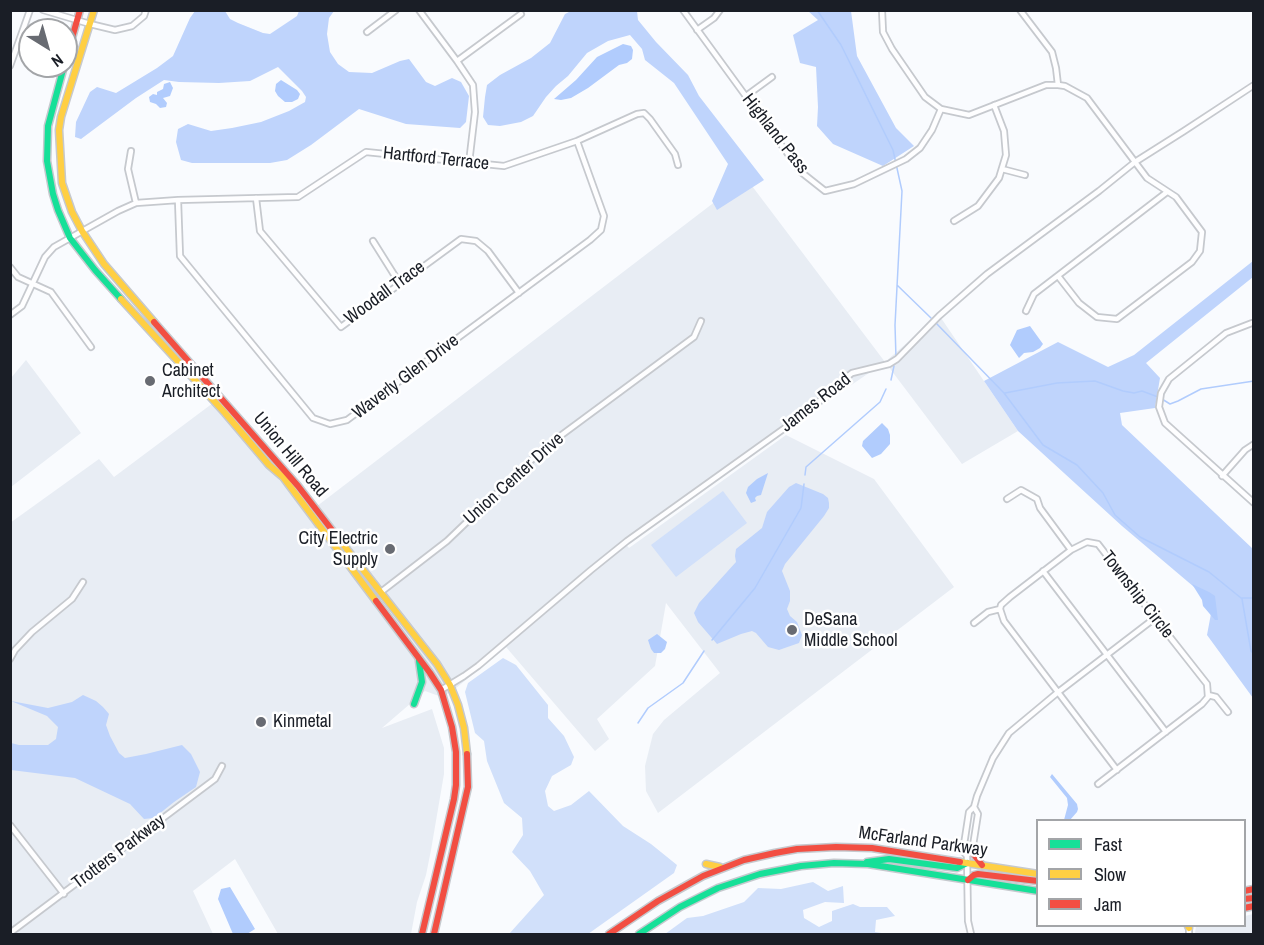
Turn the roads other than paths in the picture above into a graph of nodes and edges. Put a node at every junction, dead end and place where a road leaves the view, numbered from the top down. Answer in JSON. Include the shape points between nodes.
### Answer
{"nodes":[{"id":1,"x":30,"y":10,"type":"edge"},
{"id":2,"x":43,"y":10,"type":"edge"},
{"id":3,"x":94,"y":10,"type":"edge"},
{"id":4,"x":146,"y":10,"type":"edge"},
{"id":5,"x":396,"y":10,"type":"edge"},
{"id":6,"x":420,"y":10,"type":"edge"},
{"id":7,"x":683,"y":10,"type":"edge"},
{"id":8,"x":720,"y":10,"type":"edge"},
{"id":9,"x":882,"y":10,"type":"edge"},
{"id":10,"x":1020,"y":10,"type":"edge"},
{"id":11,"x":521,"y":14,"type":"dead end"},
{"id":12,"x":70,"y":18,"type":"edge"},
{"id":13,"x":78,"y":20,"type":"edge"},
{"id":14,"x":90,"y":24,"type":"junction"},
{"id":15,"x":697,"y":30,"type":"junction"},
{"id":16,"x":367,"y":32,"type":"dead end"},
{"id":17,"x":457,"y":61,"type":"junction"},
{"id":18,"x":10,"y":66,"type":"edge"},
{"id":19,"x":772,"y":77,"type":"dead end"},
{"id":20,"x":61,"y":78,"type":"edge"},
{"id":21,"x":1254,"y":84,"type":"edge"},
{"id":22,"x":1058,"y":85,"type":"junction"},
{"id":23,"x":746,"y":96,"type":"junction"},
{"id":24,"x":994,"y":105,"type":"junction"},
{"id":25,"x":941,"y":109,"type":"junction"},
{"id":26,"x":577,"y":141,"type":"junction"},
{"id":27,"x":131,"y":151,"type":"dead end"},
{"id":28,"x":1135,"y":162,"type":"junction"},
{"id":29,"x":469,"y":163,"type":"junction"},
{"id":30,"x":678,"y":165,"type":"dead end"},
{"id":31,"x":1002,"y":169,"type":"junction"},
{"id":32,"x":1025,"y":175,"type":"dead end"},
{"id":33,"x":1167,"y":192,"type":"junction"},
{"id":34,"x":256,"y":198,"type":"junction"},
{"id":35,"x":178,"y":200,"type":"junction"},
{"id":36,"x":136,"y":203,"type":"junction"},
{"id":37,"x":954,"y":221,"type":"dead end"},
{"id":38,"x":82,"y":231,"type":"junction"},
{"id":39,"x":70,"y":238,"type":"junction"},
{"id":40,"x":373,"y":241,"type":"dead end"},
{"id":41,"x":10,"y":267,"type":"edge"},
{"id":42,"x":1058,"y":276,"type":"junction"},
{"id":43,"x":33,"y":283,"type":"junction"},
{"id":44,"x":400,"y":284,"type":"junction"},
{"id":45,"x":519,"y":293,"type":"junction"},
{"id":46,"x":1026,"y":311,"type":"dead end"},
{"id":47,"x":10,"y":315,"type":"edge"},
{"id":48,"x":701,"y":321,"type":"dead end"},
{"id":49,"x":1252,"y":323,"type":"edge"},
{"id":50,"x":91,"y":347,"type":"dead end"},
{"id":51,"x":1254,"y":444,"type":"edge"},
{"id":52,"x":1221,"y":476,"type":"junction"},
{"id":53,"x":1007,"y":499,"type":"dead end"},
{"id":54,"x":1254,"y":503,"type":"edge"},
{"id":55,"x":1071,"y":550,"type":"junction"},
{"id":56,"x":1043,"y":571,"type":"junction"},
{"id":57,"x":83,"y":582,"type":"dead end"},
{"id":58,"x":381,"y":592,"type":"junction"},
{"id":59,"x":1000,"y":609,"type":"junction"},
{"id":60,"x":1155,"y":618,"type":"junction"},
{"id":61,"x":974,"y":623,"type":"dead end"},
{"id":62,"x":1107,"y":655,"type":"junction"},
{"id":63,"x":418,"y":657,"type":"junction"},
{"id":64,"x":10,"y":659,"type":"edge"},
{"id":65,"x":450,"y":684,"type":"junction"},
{"id":66,"x":441,"y":690,"type":"junction"},
{"id":67,"x":1058,"y":693,"type":"junction"},
{"id":68,"x":1208,"y":695,"type":"junction"},
{"id":69,"x":414,"y":704,"type":"dead end"},
{"id":70,"x":1228,"y":712,"type":"dead end"},
{"id":71,"x":1166,"y":732,"type":"junction"},
{"id":72,"x":222,"y":766,"type":"dead end"},
{"id":73,"x":1117,"y":770,"type":"junction"},
{"id":74,"x":1098,"y":784,"type":"dead end"},
{"id":75,"x":974,"y":807,"type":"junction"},
{"id":76,"x":10,"y":825,"type":"edge"},
{"id":77,"x":969,"y":857,"type":"junction"},
{"id":78,"x":706,"y":864,"type":"dead end"},
{"id":79,"x":858,"y":864,"type":"junction"},
{"id":80,"x":982,"y":865,"type":"junction"},
{"id":81,"x":723,"y":868,"type":"junction"},
{"id":82,"x":1036,"y":874,"type":"edge"},
{"id":83,"x":968,"y":880,"type":"junction"},
{"id":84,"x":1036,"y":881,"type":"edge"},
{"id":85,"x":1036,"y":891,"type":"edge"},
{"id":86,"x":64,"y":894,"type":"junction"},
{"id":87,"x":633,"y":918,"type":"junction"},
{"id":88,"x":10,"y":933,"type":"edge"},
{"id":89,"x":422,"y":934,"type":"edge"},
{"id":90,"x":434,"y":934,"type":"edge"},
{"id":91,"x":609,"y":934,"type":"edge"},
{"id":92,"x":619,"y":934,"type":"edge"},
{"id":93,"x":639,"y":934,"type":"edge"},
{"id":94,"x":972,"y":934,"type":"edge"}],
"edges":[{"from":1,"to":18,"type":"street"},
{"from":2,"to":12,"type":"street"},
{"from":3,"to":14,"type":"street","name":"Union Hill Road"},
{"from":4,"to":14,"type":"street","via":[[132,26],[115,30]]},
{"from":5,"to":16,"type":"street"},
{"from":6,"to":17,"type":"street"},
{"from":7,"to":15,"type":"street","name":"Highland Pass"},
{"from":8,"to":15,"type":"street"},
{"from":9,"to":25,"type":"street","via":[[883,32],[892,49],[925,97]]},
{"from":10,"to":22,"type":"street","via":[[1052,52]]},
{"from":11,"to":17,"type":"street"},
{"from":13,"to":14,"type":"street"},
{"from":14,"to":38,"type":"street","name":"Union Hill Road","via":[[58,136],[62,183]]},
{"from":15,"to":23,"type":"street","name":"Highland Pass"},
{"from":17,"to":29,"type":"street","via":[[473,85],[475,112]]},
{"from":19,"to":23,"type":"street"},
{"from":20,"to":39,"type":"street","name":"Union Hill Road","via":[[48,126],[47,161],[53,194]]},
{"from":21,"to":28,"type":"street","name":"James Road"},
{"from":22,"to":24,"type":"street","via":[[1046,85]]},
{"from":22,"to":28,"type":"street","via":[[1086,98]]},
{"from":23,"to":25,"type":"street","name":"Highland Pass","via":[[801,172],[825,191],[854,184],[906,159],[920,148]]},
{"from":24,"to":25,"type":"street","via":[[969,115]]},
{"from":24,"to":31,"type":"street","via":[[1004,131],[1006,154]]},
{"from":26,"to":29,"type":"street","name":"Hartford Terrace","via":[[504,166]]},
{"from":26,"to":30,"type":"street","name":"Hartford Terrace","via":[[644,113],[675,154]]},
{"from":26,"to":45,"type":"street","name":"Waverly Glen Drive","via":[[604,216],[601,230]]},
{"from":27,"to":36,"type":"street","via":[[128,169]]},
{"from":28,"to":33,"type":"street","via":[[1147,178]]},
{"from":28,"to":65,"type":"street","name":"James Road","via":[[987,274],[897,359],[852,373],[810,410],[600,562],[478,666]]},
{"from":29,"to":34,"type":"street","name":"Hartford Terrace","via":[[366,152],[298,197]]},
{"from":31,"to":32,"type":"street"},
{"from":31,"to":37,"type":"street","via":[[978,206]]},
{"from":33,"to":42,"type":"street"},
{"from":33,"to":42,"type":"street","via":[[1176,197],[1202,232],[1200,251],[1192,262],[1117,319],[1097,317],[1079,303]]},
{"from":34,"to":35,"type":"street","name":"Hartford Terrace"},
{"from":34,"to":44,"type":"street","name":"Woodall Trace","via":[[260,231],[341,327]]},
{"from":35,"to":36,"type":"street","name":"Hartford Terrace"},
{"from":35,"to":45,"type":"street","name":"Waverly Glen Drive","via":[[180,256],[313,418],[330,424],[348,420]]},
{"from":36,"to":38,"type":"street","name":"Hartford Terrace"},
{"from":38,"to":39,"type":"street","name":"Hartford Terrace"},
{"from":38,"to":58,"type":"street","name":"Union Hill Road","via":[[104,264],[283,466]]},
{"from":39,"to":43,"type":"street","name":"Hartford Terrace","via":[[49,252]]},
{"from":39,"to":63,"type":"street","name":"Union Hill Road","via":[[283,477]]},
{"from":40,"to":44,"type":"street"},
{"from":41,"to":43,"type":"street","via":[[18,277]]},
{"from":42,"to":46,"type":"street","via":[[1034,294]]},
{"from":43,"to":47,"type":"street","name":"Hartford Terrace","via":[[22,306]]},
{"from":43,"to":50,"type":"street","via":[[51,292]]},
{"from":44,"to":45,"type":"street","name":"Woodall Trace","via":[[461,239],[476,241],[488,250]]},
{"from":48,"to":58,"type":"street","name":"Union Center Drive","via":[[694,337],[544,448],[447,541]]},
{"from":49,"to":52,"type":"street","via":[[1227,333],[1169,380],[1161,393],[1165,423]]},
{"from":51,"to":52,"type":"street"},
{"from":52,"to":54,"type":"street"},
{"from":53,"to":55,"type":"street","via":[[1021,490],[1037,499]]},
{"from":55,"to":56,"type":"street","name":"Township Circle"},
{"from":55,"to":60,"type":"street","name":"Township Circle","via":[[1087,542],[1098,544]]},
{"from":56,"to":59,"type":"street","name":"Township Circle"},
{"from":56,"to":62,"type":"street"},
{"from":57,"to":64,"type":"street","via":[[72,599],[32,632]]},
{"from":58,"to":65,"type":"street","name":"Union Hill Road"},
{"from":59,"to":61,"type":"street","name":"Township Circle","via":[[988,612]]},
{"from":59,"to":67,"type":"street","via":[[1004,621]]},
{"from":60,"to":62,"type":"street"},
{"from":60,"to":68,"type":"street","name":"Township Circle","via":[[1207,684]]},
{"from":62,"to":67,"type":"street"},
{"from":62,"to":71,"type":"street"},
{"from":63,"to":66,"type":"street","name":"Union Hill Road"},
{"from":63,"to":69,"type":"street","via":[[422,682]]},
{"from":65,"to":66,"type":"street","name":"James Road"},
{"from":65,"to":90,"type":"street","name":"Union Hill Road","via":[[464,728],[468,781]]},
{"from":66,"to":89,"type":"street","name":"Union Hill Road","via":[[456,752],[456,785]]},
{"from":67,"to":73,"type":"street"},
{"from":67,"to":75,"type":"street","via":[[1009,733],[993,758]]},
{"from":68,"to":70,"type":"street"},
{"from":68,"to":71,"type":"street"},
{"from":71,"to":73,"type":"street"},
{"from":72,"to":86,"type":"street","name":"Trotters Parkway","via":[[215,779]]},
{"from":73,"to":74,"type":"street"},
{"from":75,"to":77,"type":"street","via":[[978,814]]},
{"from":75,"to":77,"type":"street","via":[[969,812],[963,851]]},
{"from":76,"to":86,"type":"street"},
{"from":77,"to":79,"type":"street","via":[[957,868],[889,859]]},
{"from":77,"to":80,"type":"street"},
{"from":77,"to":80,"type":"street","name":"McFarland Parkway"},
{"from":77,"to":81,"type":"street","name":"McFarland Parkway","via":[[818,847],[775,853]]},
{"from":77,"to":83,"type":"street"},
{"from":78,"to":81,"type":"street"},
{"from":79,"to":83,"type":"street","name":"McFarland Parkway"},
{"from":79,"to":93,"type":"street","name":"McFarland Parkway","via":[[801,866],[738,880],[690,901]]},
{"from":80,"to":82,"type":"street","name":"McFarland Parkway"},
{"from":81,"to":87,"type":"street","name":"McFarland Parkway","via":[[676,890]]},
{"from":83,"to":84,"type":"street","via":[[978,874]]},
{"from":83,"to":85,"type":"street","name":"McFarland Parkway"},
{"from":83,"to":94,"type":"street","via":[[968,921]]},
{"from":86,"to":88,"type":"street","name":"Trotters Parkway"},
{"from":87,"to":91,"type":"street","name":"McFarland Parkway"},
{"from":87,"to":92,"type":"street"}]}
